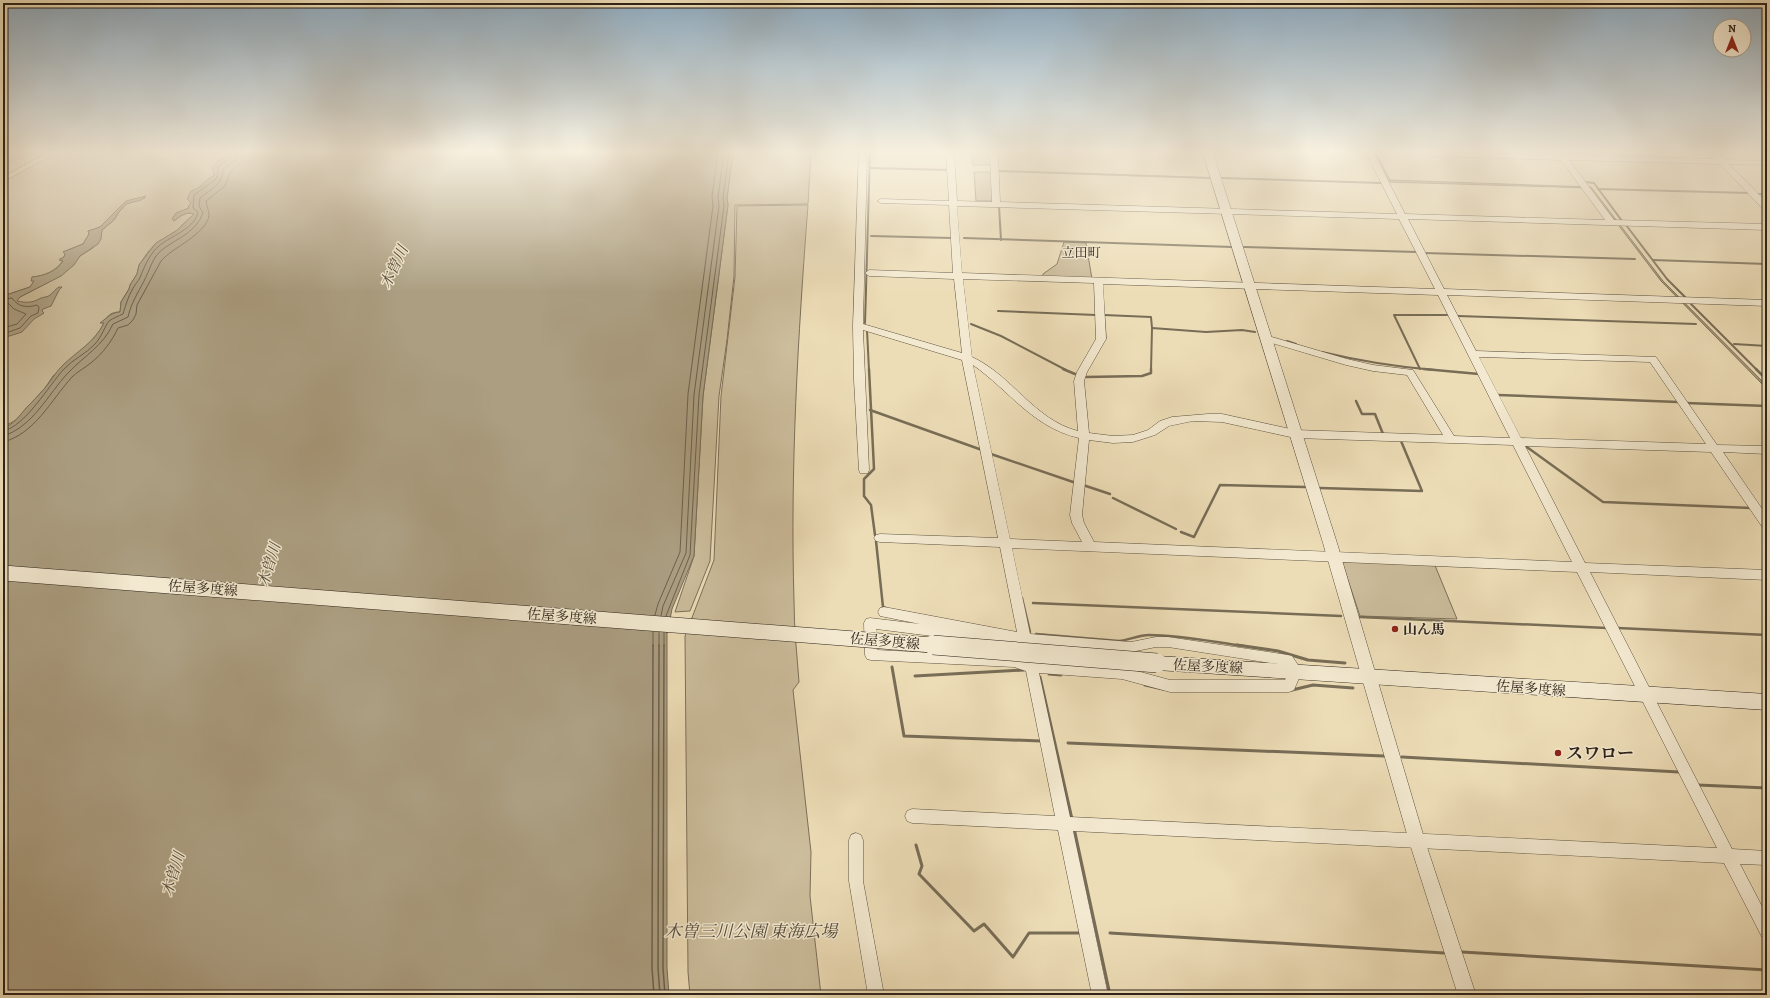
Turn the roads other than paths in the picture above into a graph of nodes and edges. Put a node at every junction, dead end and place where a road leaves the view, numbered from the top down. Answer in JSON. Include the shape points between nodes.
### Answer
{"nodes":[{"id":1,"x":862,"y":200,"type":"edge"},
{"id":2,"x":953,"y":200,"type":"edge"},
{"id":3,"x":996,"y":200,"type":"edge"},
{"id":4,"x":1222,"y":200,"type":"edge"},
{"id":5,"x":1394,"y":200,"type":"edge"},
{"id":6,"x":1595,"y":200,"type":"edge"},
{"id":7,"x":1759,"y":200,"type":"edge"},
{"id":8,"x":881,"y":201,"type":"dead end"},
{"id":9,"x":953,"y":203,"type":"junction"},
{"id":10,"x":996,"y":204,"type":"junction"},
{"id":11,"x":1767,"y":208,"type":"edge"},
{"id":12,"x":1226,"y":211,"type":"junction"},
{"id":13,"x":1403,"y":217,"type":"junction"},
{"id":14,"x":1615,"y":223,"type":"junction"},
{"id":15,"x":1767,"y":227,"type":"edge"},
{"id":16,"x":869,"y":274,"type":"dead end"},
{"id":17,"x":958,"y":277,"type":"junction"},
{"id":18,"x":1098,"y":281,"type":"junction"},
{"id":19,"x":1249,"y":286,"type":"junction"},
{"id":20,"x":1440,"y":292,"type":"junction"},
{"id":21,"x":1767,"y":302,"type":"edge"},
{"id":22,"x":858,"y":326,"type":"junction"},
{"id":23,"x":1265,"y":338,"type":"junction"},
{"id":24,"x":1473,"y":354,"type":"junction"},
{"id":25,"x":967,"y":359,"type":"junction"},
{"id":26,"x":1295,"y":434,"type":"junction"},
{"id":27,"x":1084,"y":436,"type":"junction"},
{"id":28,"x":1451,"y":439,"type":"junction"},
{"id":29,"x":1517,"y":441,"type":"junction"},
{"id":30,"x":1714,"y":448,"type":"junction"},
{"id":31,"x":1767,"y":450,"type":"edge"},
{"id":32,"x":864,"y":470,"type":"dead end"},
{"id":33,"x":1767,"y":525,"type":"edge"},
{"id":34,"x":880,"y":538,"type":"dead end"},
{"id":35,"x":1004,"y":543,"type":"junction"},
{"id":36,"x":1090,"y":546,"type":"junction"},
{"id":37,"x":1333,"y":556,"type":"junction"},
{"id":38,"x":1581,"y":566,"type":"junction"},
{"id":39,"x":3,"y":573,"type":"edge"},
{"id":40,"x":1767,"y":574,"type":"edge"},
{"id":41,"x":884,"y":612,"type":"dead end"},
{"id":42,"x":1026,"y":641,"type":"junction"},
{"id":43,"x":1030,"y":667,"type":"junction"},
{"id":44,"x":1296,"y":671,"type":"junction"},
{"id":45,"x":1370,"y":678,"type":"junction"},
{"id":46,"x":1648,"y":696,"type":"junction"},
{"id":47,"x":1767,"y":702,"type":"edge"},
{"id":48,"x":912,"y":816,"type":"dead end"},
{"id":49,"x":1063,"y":824,"type":"junction"},
{"id":50,"x":856,"y":840,"type":"dead end"},
{"id":51,"x":1417,"y":841,"type":"junction"},
{"id":52,"x":1728,"y":856,"type":"junction"},
{"id":53,"x":1767,"y":858,"type":"edge"},
{"id":54,"x":1767,"y":932,"type":"edge"},
{"id":55,"x":876,"y":995,"type":"edge"},
{"id":56,"x":1100,"y":995,"type":"edge"},
{"id":57,"x":1467,"y":995,"type":"edge"}],
"edges":[{"from":1,"to":22,"type":"street"},
{"from":2,"to":9,"type":"street"},
{"from":3,"to":10,"type":"street"},
{"from":4,"to":12,"type":"street"},
{"from":5,"to":13,"type":"street"},
{"from":6,"to":14,"type":"street"},
{"from":7,"to":11,"type":"street"},
{"from":8,"to":9,"type":"street"},
{"from":9,"to":10,"type":"street"},
{"from":9,"to":17,"type":"street"},
{"from":10,"to":12,"type":"street"},
{"from":12,"to":13,"type":"street"},
{"from":12,"to":19,"type":"street"},
{"from":13,"to":14,"type":"street"},
{"from":13,"to":20,"type":"street"},
{"from":14,"to":15,"type":"street"},
{"from":16,"to":17,"type":"street"},
{"from":17,"to":18,"type":"street"},
{"from":17,"to":25,"type":"street"},
{"from":18,"to":19,"type":"street"},
{"from":18,"to":27,"type":"street","via":[[1101,339],[1079,377]]},
{"from":19,"to":20,"type":"street"},
{"from":19,"to":23,"type":"street"},
{"from":20,"to":21,"type":"street"},
{"from":20,"to":24,"type":"street"},
{"from":22,"to":25,"type":"street"},
{"from":22,"to":32,"type":"street"},
{"from":23,"to":26,"type":"street"},
{"from":23,"to":28,"type":"street","via":[[1346,362],[1410,372]]},
{"from":24,"to":29,"type":"street"},
{"from":24,"to":30,"type":"street","via":[[1653,359]]},
{"from":25,"to":27,"type":"street","via":[[1001,382],[1051,426],[1060,431]]},
{"from":25,"to":35,"type":"street"},
{"from":26,"to":27,"type":"street","via":[[1212,418],[1164,424],[1140,437],[1129,439]]},
{"from":26,"to":28,"type":"street"},
{"from":26,"to":37,"type":"street"},
{"from":27,"to":36,"type":"street","via":[[1076,515]]},
{"from":28,"to":29,"type":"street"},
{"from":29,"to":30,"type":"street"},
{"from":29,"to":38,"type":"street"},
{"from":30,"to":31,"type":"street"},
{"from":30,"to":33,"type":"street"},
{"from":34,"to":35,"type":"street"},
{"from":35,"to":36,"type":"street"},
{"from":35,"to":42,"type":"street"},
{"from":36,"to":37,"type":"street"},
{"from":37,"to":38,"type":"street"},
{"from":37,"to":45,"type":"street"},
{"from":38,"to":40,"type":"street"},
{"from":38,"to":46,"type":"street"},
{"from":39,"to":44,"type":"main road","name":"佐屋多度線","bridge":true,"via":[[1156,663]]},
{"from":41,"to":42,"type":"street"},
{"from":42,"to":43,"type":"street"},
{"from":42,"to":43,"type":"street","via":[[870,623],[871,655],[1014,662]]},
{"from":42,"to":44,"type":"street","via":[[1131,647],[1168,642],[1288,660]]},
{"from":43,"to":44,"type":"street","via":[[1122,673],[1170,686],[1289,686]]},
{"from":43,"to":49,"type":"street"},
{"from":44,"to":45,"type":"main road","name":"佐屋多度線"},
{"from":45,"to":46,"type":"main road","name":"佐屋多度線"},
{"from":45,"to":51,"type":"street"},
{"from":46,"to":47,"type":"main road","name":"佐屋多度線"},
{"from":46,"to":52,"type":"street"},
{"from":48,"to":49,"type":"street"},
{"from":49,"to":51,"type":"street"},
{"from":49,"to":56,"type":"street"},
{"from":50,"to":55,"type":"street","via":[[856,881]]},
{"from":51,"to":52,"type":"street"},
{"from":51,"to":57,"type":"street"},
{"from":52,"to":53,"type":"street"},
{"from":52,"to":54,"type":"street"}]}
